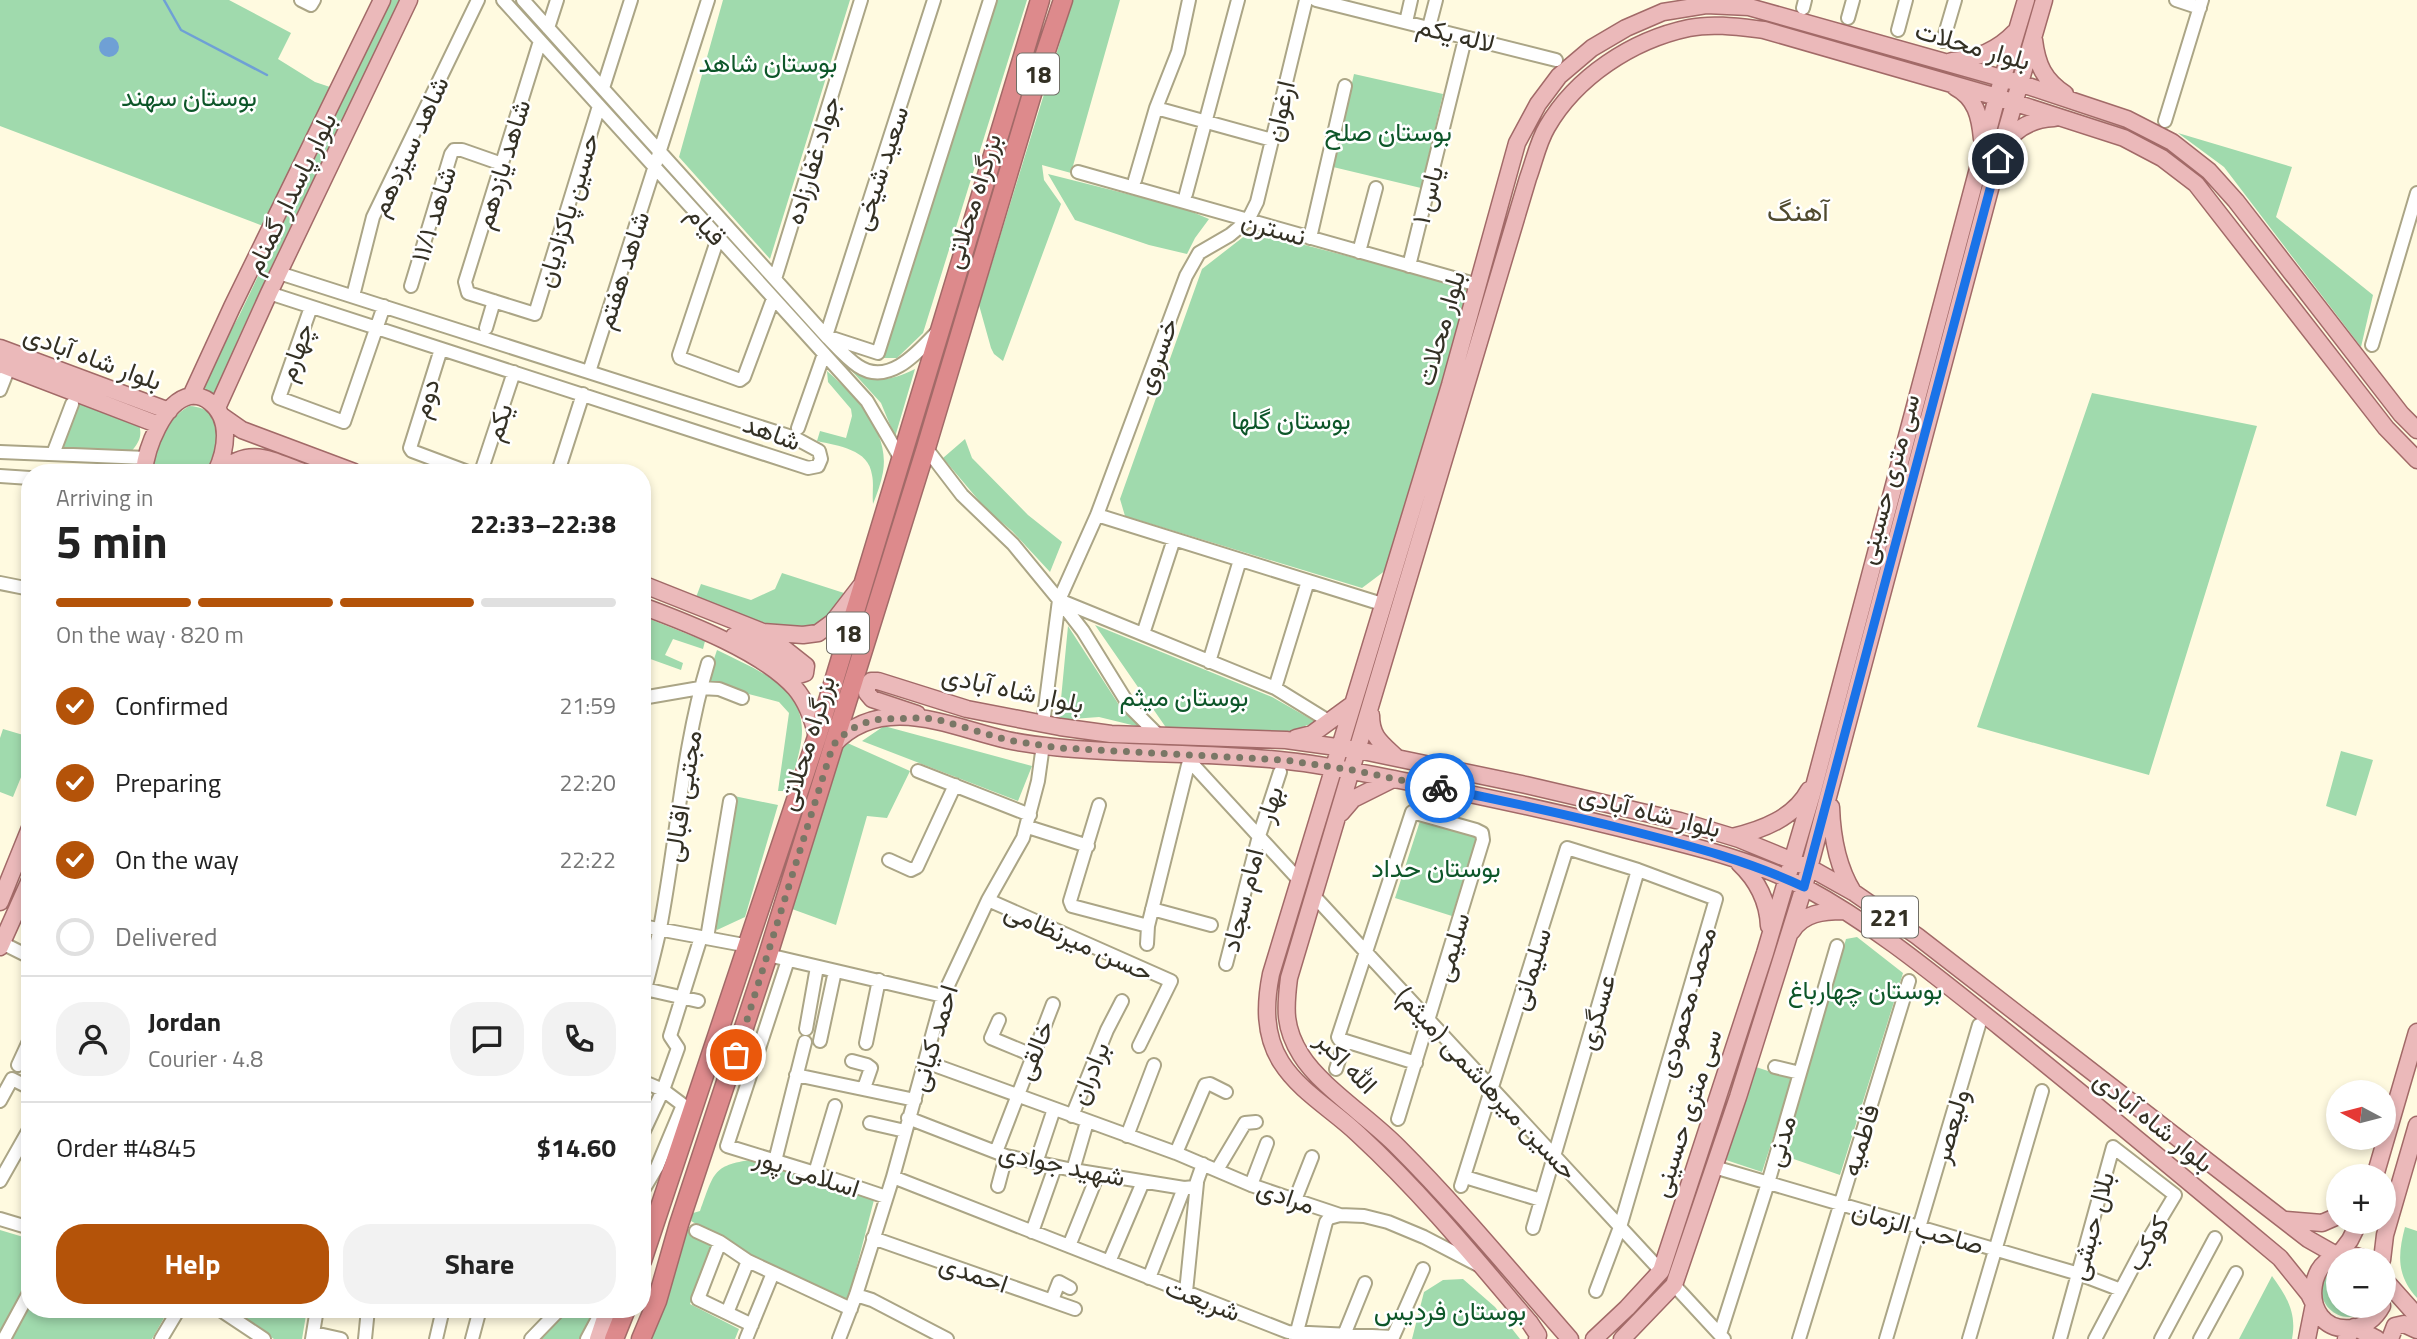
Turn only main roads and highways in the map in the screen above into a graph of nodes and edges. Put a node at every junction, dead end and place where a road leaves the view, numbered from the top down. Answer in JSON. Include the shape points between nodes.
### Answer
{"nodes":[{"id":1,"x":382,"y":0,"type":"edge"},
{"id":2,"x":410,"y":0,"type":"edge"},
{"id":3,"x":1040,"y":0,"type":"edge"},
{"id":4,"x":1063,"y":0,"type":"edge"},
{"id":5,"x":2026,"y":0,"type":"edge"},
{"id":6,"x":2044,"y":0,"type":"edge"},
{"id":7,"x":2017,"y":30,"type":"junction"},
{"id":8,"x":2033,"y":35,"type":"junction"},
{"id":9,"x":1936,"y":60,"type":"junction"},
{"id":10,"x":1016,"y":78,"type":"junction"},
{"id":11,"x":2003,"y":79,"type":"junction"},
{"id":12,"x":1947,"y":83,"type":"junction"},
{"id":13,"x":2019,"y":83,"type":"junction"},
{"id":14,"x":1035,"y":84,"type":"junction"},
{"id":15,"x":1997,"y":97,"type":"junction"},
{"id":16,"x":2014,"y":102,"type":"junction"},
{"id":17,"x":2079,"y":103,"type":"junction"},
{"id":18,"x":2067,"y":120,"type":"junction"},
{"id":19,"x":997,"y":141,"type":"junction"},
{"id":20,"x":1015,"y":149,"type":"junction"},
{"id":21,"x":1990,"y":157,"type":"junction"},
{"id":22,"x":0,"y":348,"type":"edge"},
{"id":23,"x":4,"y":365,"type":"edge"},
{"id":24,"x":191,"y":396,"type":"junction"},
{"id":25,"x":169,"y":411,"type":"junction"},
{"id":26,"x":219,"y":412,"type":"junction"},
{"id":27,"x":159,"y":425,"type":"junction"},
{"id":28,"x":2417,"y":430,"type":"edge"},
{"id":29,"x":2417,"y":460,"type":"edge"},
{"id":30,"x":145,"y":464,"type":"edge"},
{"id":31,"x":220,"y":464,"type":"edge"},
{"id":32,"x":231,"y":464,"type":"edge"},
{"id":33,"x":282,"y":464,"type":"edge"},
{"id":34,"x":333,"y":464,"type":"edge"},
{"id":35,"x":864,"y":582,"type":"junction"},
{"id":36,"x":651,"y":588,"type":"edge"},
{"id":37,"x":651,"y":609,"type":"edge"},
{"id":38,"x":691,"y":624,"type":"junction"},
{"id":39,"x":869,"y":627,"type":"junction"},
{"id":40,"x":763,"y":632,"type":"junction"},
{"id":41,"x":878,"y":681,"type":"junction"},
{"id":42,"x":1353,"y":704,"type":"junction"},
{"id":43,"x":1371,"y":705,"type":"junction"},
{"id":44,"x":936,"y":719,"type":"junction"},
{"id":45,"x":1286,"y":740,"type":"junction"},
{"id":46,"x":825,"y":741,"type":"junction"},
{"id":47,"x":1340,"y":747,"type":"junction"},
{"id":48,"x":1357,"y":750,"type":"junction"},
{"id":49,"x":1397,"y":758,"type":"junction"},
{"id":50,"x":1333,"y":767,"type":"junction"},
{"id":51,"x":1352,"y":770,"type":"junction"},
{"id":52,"x":1818,"y":772,"type":"junction"},
{"id":53,"x":1393,"y":779,"type":"junction"},
{"id":54,"x":1831,"y":788,"type":"junction"},
{"id":55,"x":1337,"y":817,"type":"junction"},
{"id":56,"x":1732,"y":837,"type":"junction"},
{"id":57,"x":21,"y":850,"type":"edge"},
{"id":58,"x":1735,"y":859,"type":"junction"},
{"id":59,"x":1793,"y":861,"type":"junction"},
{"id":60,"x":1810,"y":869,"type":"junction"},
{"id":61,"x":1787,"y":879,"type":"junction"},
{"id":62,"x":1299,"y":880,"type":"junction"},
{"id":63,"x":1804,"y":887,"type":"junction"},
{"id":64,"x":1853,"y":892,"type":"junction"},
{"id":65,"x":1314,"y":896,"type":"junction"},
{"id":66,"x":21,"y":900,"type":"edge"},
{"id":67,"x":0,"y":902,"type":"edge"},
{"id":68,"x":1844,"y":911,"type":"junction"},
{"id":69,"x":1,"y":945,"type":"edge"},
{"id":70,"x":1765,"y":953,"type":"junction"},
{"id":71,"x":1782,"y":960,"type":"junction"},
{"id":72,"x":2417,"y":1032,"type":"edge"},
{"id":73,"x":2396,"y":1105,"type":"edge"},
{"id":74,"x":2415,"y":1133,"type":"edge"},
{"id":75,"x":2396,"y":1144,"type":"edge"},
{"id":76,"x":2284,"y":1219,"type":"junction"},
{"id":77,"x":2326,"y":1221,"type":"edge"},
{"id":78,"x":655,"y":1222,"type":"junction"},
{"id":79,"x":651,"y":1228,"type":"edge"},
{"id":80,"x":651,"y":1234,"type":"edge"},
{"id":81,"x":2383,"y":1248,"type":"edge"},
{"id":82,"x":2326,"y":1249,"type":"edge"},
{"id":83,"x":2326,"y":1264,"type":"edge"},
{"id":84,"x":1661,"y":1270,"type":"junction"},
{"id":85,"x":1674,"y":1285,"type":"junction"},
{"id":86,"x":2396,"y":1294,"type":"edge"},
{"id":87,"x":657,"y":1301,"type":"junction"},
{"id":88,"x":2314,"y":1304,"type":"junction"},
{"id":89,"x":651,"y":1315,"type":"edge"},
{"id":90,"x":2417,"y":1316,"type":"edge"},
{"id":91,"x":605,"y":1318,"type":"edge"},
{"id":92,"x":622,"y":1318,"type":"edge"},
{"id":93,"x":650,"y":1318,"type":"edge"},
{"id":94,"x":2374,"y":1318,"type":"edge"},
{"id":95,"x":2417,"y":1330,"type":"edge"},
{"id":96,"x":2350,"y":1333,"type":"edge"},
{"id":97,"x":1539,"y":1338,"type":"edge"},
{"id":98,"x":597,"y":1339,"type":"edge"},
{"id":99,"x":614,"y":1339,"type":"edge"},
{"id":100,"x":641,"y":1339,"type":"edge"},
{"id":101,"x":650,"y":1339,"type":"edge"},
{"id":102,"x":1569,"y":1339,"type":"edge"},
{"id":103,"x":1594,"y":1339,"type":"edge"},
{"id":104,"x":1622,"y":1339,"type":"edge"},
{"id":105,"x":2307,"y":1339,"type":"edge"},
{"id":106,"x":2377,"y":1339,"type":"edge"},
{"id":107,"x":2390,"y":1339,"type":"edge"}],
"edges":[{"from":1,"to":24,"type":"main road","name":"بلوار پاسدار گمنام"},
{"from":2,"to":26,"type":"main road","name":"بلوار پاسدار گمنام","via":[[269,293]]},
{"from":3,"to":10,"type":"highway","name":"بزرگراه محلاتی","number":"18"},
{"from":4,"to":14,"type":"highway","name":"بزرگراه محلاتی","number":"18"},
{"from":5,"to":7,"type":"main road","name":"سی متری حسینی"},
{"from":6,"to":8,"type":"main road","name":"سی متری حسینی"},
{"from":7,"to":9,"type":"main road","via":[[1976,57]]},
{"from":7,"to":11,"type":"main road","name":"سی متری حسینی"},
{"from":8,"to":13,"type":"main road","name":"سی متری حسینی"},
{"from":8,"to":17,"type":"main road","via":[[2045,77]]},
{"from":9,"to":11,"type":"main road","name":"بلوار محلات"},
{"from":9,"to":42,"type":"main road","name":"بلوار محلات","via":[[1749,7],[1706,5],[1663,12],[1626,28],[1592,48],[1559,76],[1517,142],[1450,385]]},
{"from":10,"to":14,"type":"highway","via":[[1020,89],[1026,91]]},
{"from":10,"to":19,"type":"highway","name":"بزرگراه محلاتی","number":"18"},
{"from":11,"to":13,"type":"main road","name":"بلوار محلات"},
{"from":11,"to":15,"type":"main road","name":"سی متری حسینی"},
{"from":12,"to":15,"type":"main road","name":"بلوار محلات"},
{"from":12,"to":21,"type":"main road","via":[[1963,91],[1976,108]]},
{"from":12,"to":43,"type":"main road","name":"بلوار محلات","via":[[1763,30],[1726,26],[1689,28],[1657,37],[1624,52],[1569,97],[1546,128],[1528,178]]},
{"from":13,"to":16,"type":"main road","name":"سی متری حسینی"},
{"from":13,"to":17,"type":"main road","name":"بلوار محلات"},
{"from":14,"to":20,"type":"highway","name":"بزرگراه محلاتی","number":"18"},
{"from":15,"to":16,"type":"main road","name":"بلوار محلات"},
{"from":15,"to":21,"type":"main road","name":"سی متری حسینی"},
{"from":16,"to":18,"type":"main road","name":"بلوار محلات"},
{"from":16,"to":21,"type":"main road","name":"سی متری حسینی"},
{"from":17,"to":28,"type":"main road","name":"بلوار محلات","via":[[2127,119],[2172,142],[2209,171]]},
{"from":18,"to":21,"type":"main road","via":[[2026,124]]},
{"from":18,"to":29,"type":"main road","name":"بلوار محلات","via":[[2124,138],[2162,158],[2196,184],[2386,428]]},
{"from":19,"to":20,"type":"highway","via":[[1008,134]]},
{"from":19,"to":35,"type":"highway","name":"بزرگراه محلاتی","number":"18"},
{"from":20,"to":39,"type":"highway","name":"بزرگراه محلاتی","number":"18"},
{"from":21,"to":52,"type":"main road","name":"سی متری حسینی"},
{"from":21,"to":54,"type":"main road","name":"سی متری حسینی"},
{"from":22,"to":25,"type":"main road","name":"بلوار شاه آبادی"},
{"from":23,"to":27,"type":"main road","name":"بلوار شاه آبادی"},
{"from":24,"to":25,"type":"main road"},
{"from":24,"to":26,"type":"main road","via":[[204,398]]},
{"from":25,"to":27,"type":"main road"},
{"from":26,"to":31,"type":"main road","via":[[225,440]]},
{"from":26,"to":34,"type":"main road","via":[[242,430]]},
{"from":27,"to":30,"type":"main road"},
{"from":32,"to":33,"type":"main road","via":[[255,457]]},
{"from":35,"to":40,"type":"main road","via":[[833,622],[818,633]]},
{"from":35,"to":46,"type":"highway","name":"بزرگراه محلاتی","number":"18"},
{"from":36,"to":40,"type":"main road"},
{"from":37,"to":38,"type":"main road"},
{"from":38,"to":40,"type":"main road","via":[[726,632],[799,675],[805,673],[806,666]]},
{"from":38,"to":46,"type":"main road","via":[[780,673],[797,689]]},
{"from":39,"to":41,"type":"main road","via":[[866,666]]},
{"from":39,"to":46,"type":"highway","name":"بزرگراه محلاتی","number":"18"},
{"from":41,"to":44,"type":"main road","number":"221","via":[[867,686],[873,699]]},
{"from":41,"to":45,"type":"main road","name":"بلوار شاه آبادی","number":"221","via":[[999,717],[1043,724],[1111,733]]},
{"from":42,"to":45,"type":"main road","via":[[1312,734]]},
{"from":42,"to":47,"type":"main road","name":"بلوار محلات"},
{"from":43,"to":48,"type":"main road","name":"بلوار محلات"},
{"from":43,"to":49,"type":"main road","via":[[1371,729]]},
{"from":44,"to":46,"type":"main road","name":"بلوار شاه آبادی","number":"221","via":[[872,720]]},
{"from":44,"to":50,"type":"main road","name":"بلوار شاه آبادی","number":"221","via":[[1042,745]]},
{"from":45,"to":47,"type":"main road","name":"بلوار شاه آبادی","number":"221"},
{"from":46,"to":78,"type":"highway","name":"بزرگراه محلاتی","number":"18"},
{"from":46,"to":87,"type":"highway","name":"بزرگراه محلاتی","number":"18","via":[[768,955]]},
{"from":47,"to":48,"type":"main road","name":"بلوار شاه آبادی","number":"221"},
{"from":47,"to":50,"type":"main road","name":"الله اکبر"},
{"from":48,"to":49,"type":"main road","name":"بلوار شاه آبادی","number":"221"},
{"from":48,"to":51,"type":"main road","name":"الله اکبر"},
{"from":49,"to":56,"type":"main road","name":"بلوار شاه آبادی","number":"221","via":[[1680,821]]},
{"from":50,"to":51,"type":"main road","name":"بلوار شاه آبادی","number":"221"},
{"from":50,"to":62,"type":"main road","name":"الله اکبر"},
{"from":51,"to":53,"type":"main road","name":"بلوار شاه آبادی","number":"221"},
{"from":51,"to":55,"type":"main road","name":"الله اکبر"},
{"from":52,"to":56,"type":"main road","via":[[1806,795],[1787,815],[1764,828]]},
{"from":52,"to":59,"type":"main road","name":"سی متری حسینی"},
{"from":53,"to":55,"type":"main road","via":[[1353,799]]},
{"from":53,"to":58,"type":"main road","name":"بلوار شاه آبادی","number":"221","via":[[1576,817]]},
{"from":54,"to":60,"type":"main road","name":"سی متری حسینی"},
{"from":54,"to":64,"type":"main road","via":[[1837,856]]},
{"from":55,"to":65,"type":"main road","name":"الله اکبر"},
{"from":56,"to":59,"type":"main road","name":"بلوار شاه آبادی","number":"221"},
{"from":57,"to":67,"type":"main road"},
{"from":58,"to":61,"type":"main road","name":"بلوار شاه آبادی","number":"221"},
{"from":58,"to":70,"type":"main road","via":[[1755,882],[1768,910]]},
{"from":59,"to":60,"type":"main road","name":"بلوار شاه آبادی","number":"221"},
{"from":59,"to":61,"type":"main road","name":"سی متری حسینی"},
{"from":60,"to":63,"type":"main road","name":"سی متری حسینی"},
{"from":60,"to":64,"type":"main road","name":"بلوار شاه آبادی","number":"221"},
{"from":61,"to":63,"type":"main road","name":"بلوار شاه آبادی","number":"221"},
{"from":61,"to":70,"type":"main road","name":"سی متری حسینی"},
{"from":62,"to":65,"type":"main road"},
{"from":62,"to":97,"type":"main road","name":"الله اکبر","via":[[1266,1002],[1269,1033],[1279,1060],[1300,1085],[1426,1201]]},
{"from":63,"to":68,"type":"main road","name":"بلوار شاه آبادی","number":"221"},
{"from":63,"to":71,"type":"main road","name":"سی متری حسینی"},
{"from":64,"to":76,"type":"main road","name":"بلوار شاه آبادی","number":"221","via":[[1954,963]]},
{"from":65,"to":102,"type":"main road","name":"الله اکبر","via":[[1289,978],[1285,1009],[1289,1032],[1302,1057],[1441,1190]]},
{"from":66,"to":69,"type":"main road"},
{"from":68,"to":71,"type":"main road","via":[[1821,912],[1802,920],[1791,934]]},
{"from":68,"to":88,"type":"main road","name":"بلوار شاه آبادی","number":"221","via":[[1916,960],[2189,1181],[2280,1258]]},
{"from":70,"to":84,"type":"main road","name":"سی متری حسینی"},
{"from":71,"to":85,"type":"main road","name":"سی متری حسینی"},
{"from":72,"to":73,"type":"main road"},
{"from":74,"to":75,"type":"main road","via":[[2405,1146]]},
{"from":74,"to":81,"type":"main road"},
{"from":76,"to":77,"type":"main road"},
{"from":76,"to":82,"type":"main road","name":"بلوار شاه آبادی","number":"221"},
{"from":78,"to":79,"type":"main road"},
{"from":78,"to":80,"type":"highway","name":"بزرگراه محلاتی","number":"18"},
{"from":83,"to":88,"type":"main road","via":[[2312,1285]]},
{"from":84,"to":85,"type":"main road"},
{"from":84,"to":103,"type":"main road","name":"سی متری حسینی"},
{"from":85,"to":104,"type":"main road"},
{"from":86,"to":90,"type":"main road"},
{"from":87,"to":89,"type":"highway","name":"بزرگراه محلاتی","number":"18"},
{"from":87,"to":101,"type":"highway"},
{"from":88,"to":96,"type":"main road","name":"بلوار شاه آبادی","via":[[2326,1320]]},
{"from":88,"to":105,"type":"main road"},
{"from":91,"to":98,"type":"main road"},
{"from":92,"to":99,"type":"highway"},
{"from":93,"to":100,"type":"highway","name":"بزرگراه محلاتی","number":"18"},
{"from":94,"to":96,"type":"main road"},
{"from":95,"to":107,"type":"main road","via":[[2404,1324],[2395,1326]]},
{"from":96,"to":106,"type":"main road","name":"بلوار شاه آبادی"}]}
